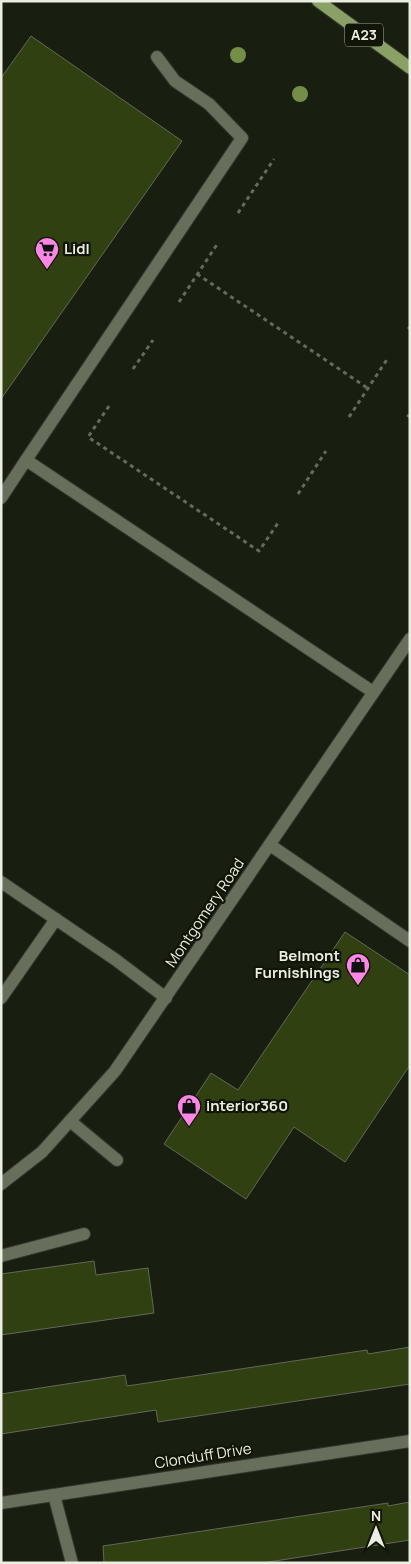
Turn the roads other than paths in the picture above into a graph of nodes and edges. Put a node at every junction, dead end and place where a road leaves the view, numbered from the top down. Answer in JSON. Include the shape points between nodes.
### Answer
{"nodes":[{"id":1,"x":318,"y":1,"type":"edge"},
{"id":2,"x":157,"y":57,"type":"dead end"},
{"id":3,"x":410,"y":68,"type":"edge"},
{"id":4,"x":26,"y":460,"type":"junction"},
{"id":5,"x":1,"y":498,"type":"edge"},
{"id":6,"x":410,"y":639,"type":"edge"},
{"id":7,"x":373,"y":692,"type":"junction"},
{"id":8,"x":270,"y":845,"type":"junction"},
{"id":9,"x":1,"y":882,"type":"edge"},
{"id":10,"x":56,"y":919,"type":"junction"},
{"id":11,"x":410,"y":941,"type":"edge"},
{"id":12,"x":1,"y":998,"type":"edge"},
{"id":13,"x":166,"y":998,"type":"junction"},
{"id":14,"x":70,"y":1121,"type":"junction"},
{"id":15,"x":117,"y":1160,"type":"dead end"},
{"id":16,"x":1,"y":1184,"type":"edge"},
{"id":17,"x":84,"y":1234,"type":"dead end"},
{"id":18,"x":1,"y":1256,"type":"edge"},
{"id":19,"x":410,"y":1441,"type":"edge"},
{"id":20,"x":54,"y":1495,"type":"junction"},
{"id":21,"x":1,"y":1503,"type":"edge"},
{"id":22,"x":72,"y":1563,"type":"edge"}],
"edges":[{"from":1,"to":3,"type":"main road","number":"A23"},
{"from":2,"to":4,"type":"street","via":[[175,81],[209,104],[242,138]]},
{"from":4,"to":5,"type":"street"},
{"from":4,"to":7,"type":"street"},
{"from":6,"to":7,"type":"street","name":"Montgomery Road"},
{"from":7,"to":8,"type":"street","name":"Montgomery Road"},
{"from":8,"to":11,"type":"street"},
{"from":8,"to":13,"type":"street","name":"Montgomery Road"},
{"from":9,"to":10,"type":"street"},
{"from":10,"to":12,"type":"street"},
{"from":10,"to":13,"type":"street"},
{"from":13,"to":14,"type":"street","name":"Montgomery Road","via":[[115,1071]]},
{"from":14,"to":15,"type":"street"},
{"from":14,"to":16,"type":"street","name":"Montgomery Road","via":[[42,1152]]},
{"from":17,"to":18,"type":"street"},
{"from":19,"to":20,"type":"street","name":"Clonduff Drive"},
{"from":20,"to":21,"type":"street","name":"Clonduff Drive"},
{"from":20,"to":22,"type":"street"}]}
